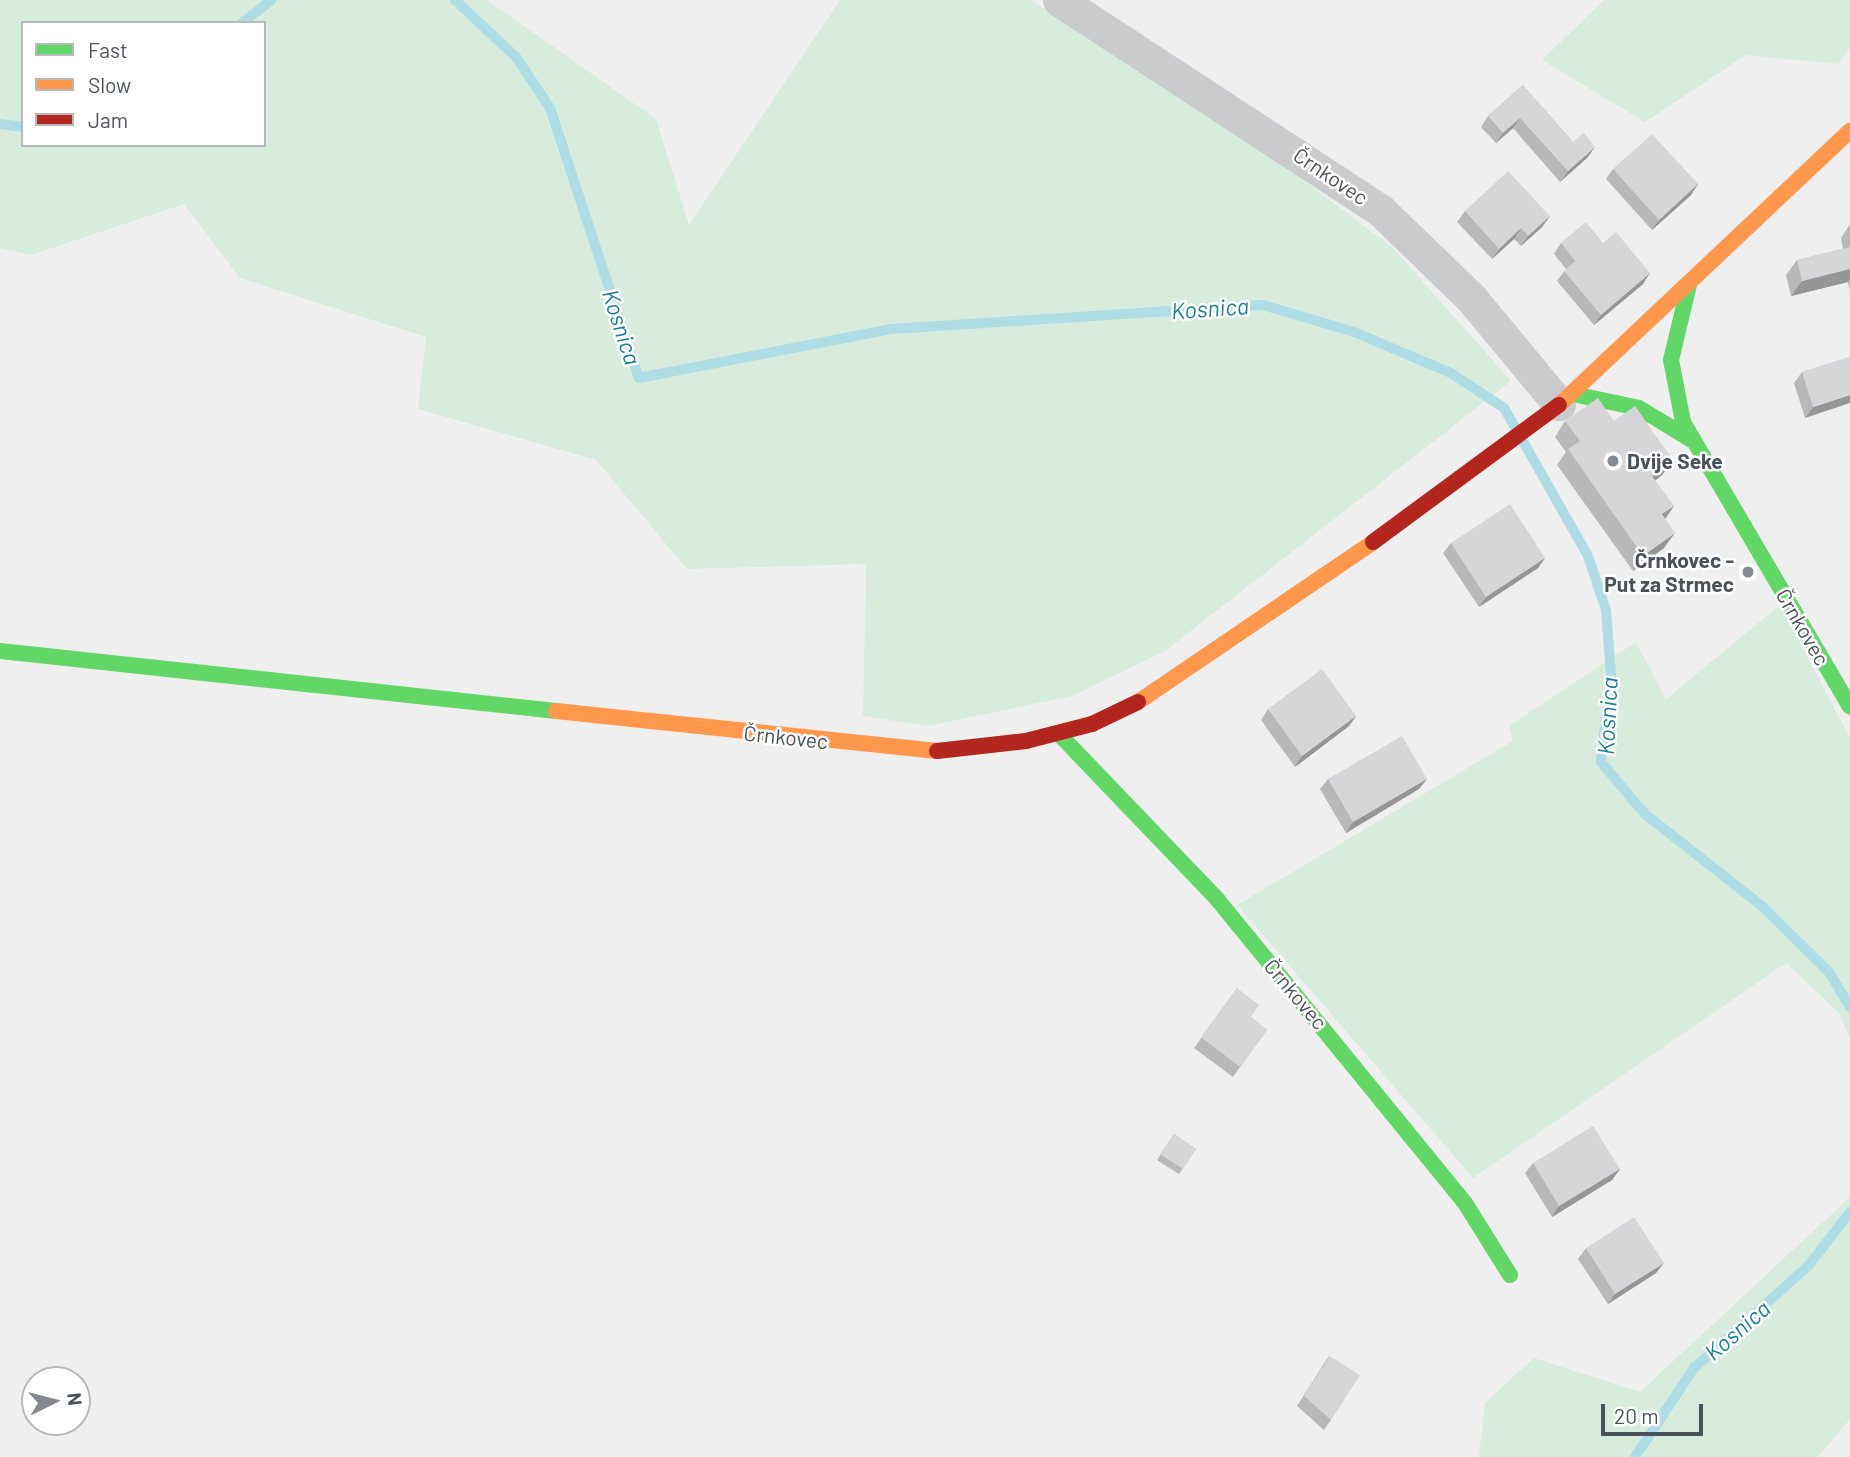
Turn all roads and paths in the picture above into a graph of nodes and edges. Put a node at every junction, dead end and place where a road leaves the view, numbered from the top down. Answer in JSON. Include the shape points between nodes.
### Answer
{"nodes":[{"id":1,"x":1059,"y":0,"type":"edge"},
{"id":2,"x":1850,"y":131,"type":"edge"},
{"id":3,"x":1692,"y":279,"type":"junction"},
{"id":4,"x":1556,"y":407,"type":"junction"},
{"id":5,"x":1690,"y":439,"type":"junction"},
{"id":6,"x":0,"y":651,"type":"edge"},
{"id":7,"x":1850,"y":707,"type":"edge"},
{"id":8,"x":1058,"y":733,"type":"junction"},
{"id":9,"x":1510,"y":1275,"type":"dead end"}],
"edges":[{"from":1,"to":4,"type":"street","name":"Črnkovec","via":[[1380,209],[1471,298]]},
{"from":2,"to":3,"type":"main road","name":"Črnkovec"},
{"from":3,"to":4,"type":"main road","name":"Črnkovec"},
{"from":3,"to":5,"type":"main road","name":"Črnkovec","via":[[1678,312],[1671,360],[1676,402]]},
{"from":4,"to":5,"type":"main road","name":"Črnkovec","via":[[1639,408]]},
{"from":4,"to":8,"type":"main road","name":"Črnkovec","via":[[1282,609],[1152,695]]},
{"from":5,"to":7,"type":"main road","name":"Črnkovec"},
{"from":6,"to":8,"type":"main road","name":"Črnkovec","via":[[945,751]]},
{"from":8,"to":9,"type":"main road","name":"Črnkovec","via":[[1217,899],[1448,1182]]}]}
